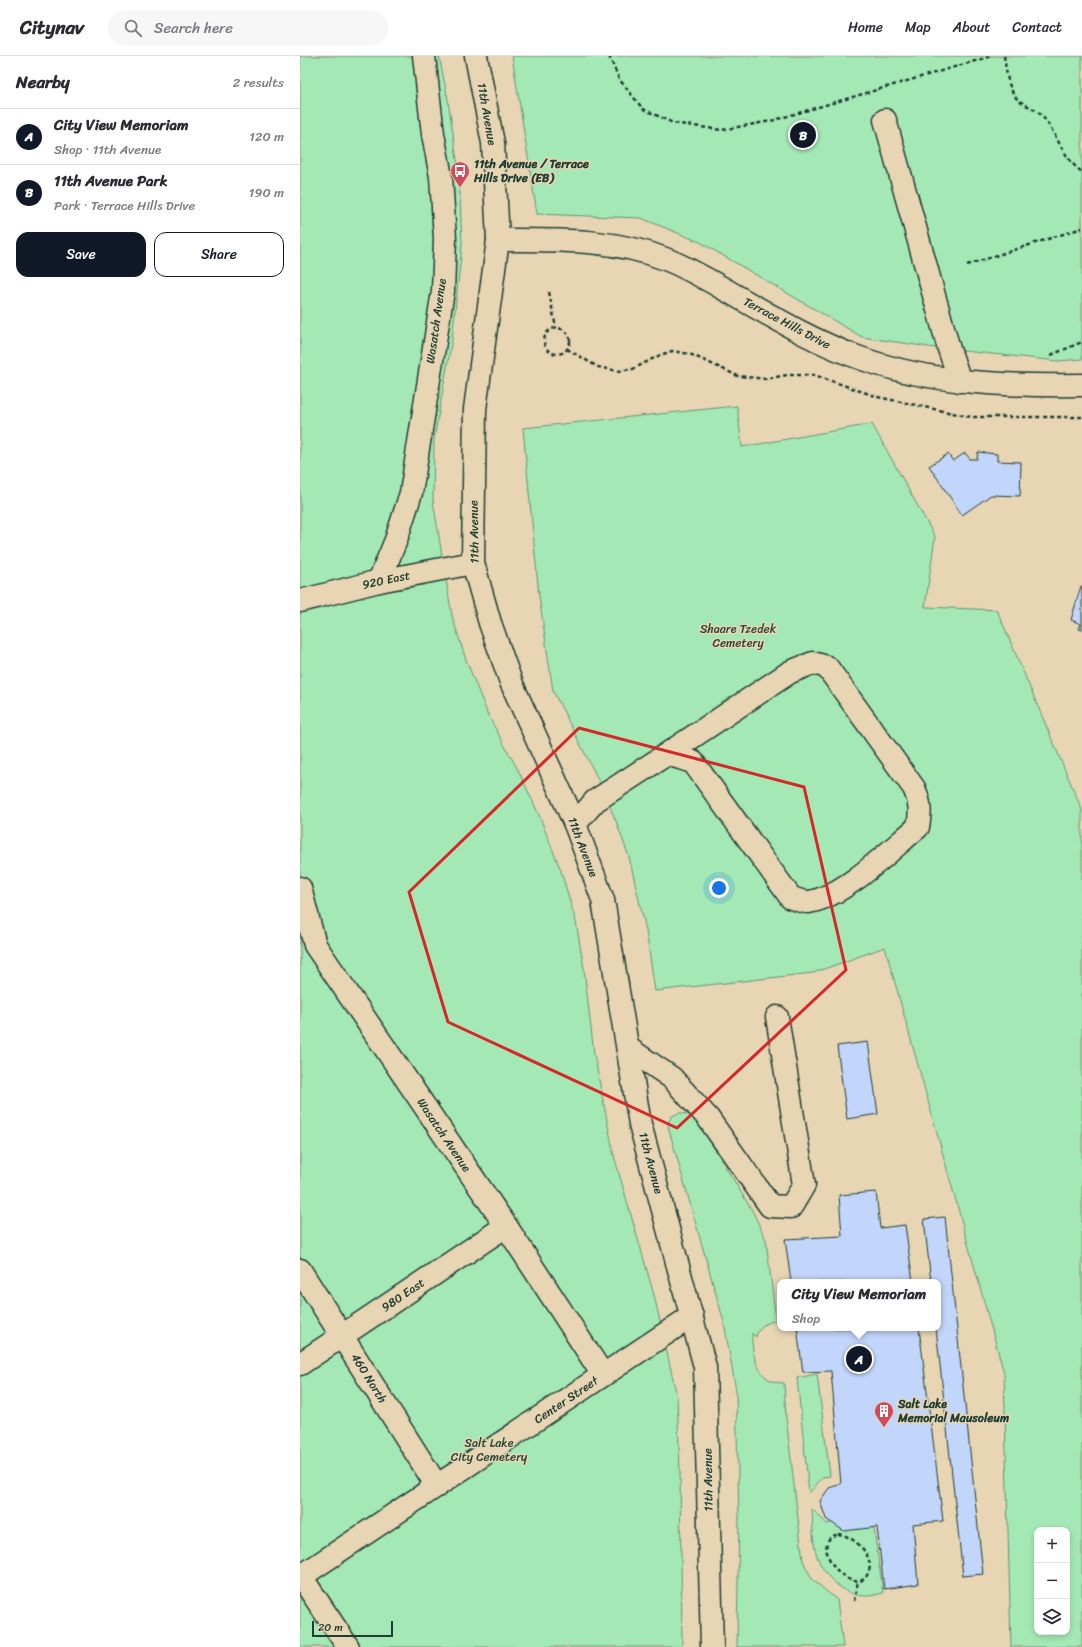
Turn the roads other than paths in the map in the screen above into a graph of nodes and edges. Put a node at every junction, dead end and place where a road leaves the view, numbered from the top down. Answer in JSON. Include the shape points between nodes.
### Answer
{"nodes":[{"id":1,"x":424,"y":56,"type":"edge"},
{"id":2,"x":476,"y":56,"type":"edge"},
{"id":3,"x":884,"y":120,"type":"dead end"},
{"id":4,"x":498,"y":240,"type":"junction"},
{"id":5,"x":960,"y":381,"type":"junction"},
{"id":6,"x":1082,"y":385,"type":"edge"},
{"id":7,"x":473,"y":563,"type":"junction"},
{"id":8,"x":379,"y":581,"type":"junction"},
{"id":9,"x":300,"y":601,"type":"edge"},
{"id":10,"x":667,"y":754,"type":"junction"},
{"id":11,"x":574,"y":824,"type":"junction"},
{"id":12,"x":300,"y":888,"type":"edge"},
{"id":13,"x":308,"y":950,"type":"edge"},
{"id":14,"x":777,"y":1016,"type":"dead end"},
{"id":15,"x":628,"y":1048,"type":"junction"},
{"id":16,"x":506,"y":1226,"type":"junction"},
{"id":17,"x":300,"y":1270,"type":"edge"},
{"id":18,"x":692,"y":1316,"type":"junction"},
{"id":19,"x":342,"y":1336,"type":"junction"},
{"id":20,"x":300,"y":1364,"type":"edge"},
{"id":21,"x":603,"y":1375,"type":"junction"},
{"id":22,"x":437,"y":1486,"type":"junction"},
{"id":23,"x":300,"y":1576,"type":"edge"},
{"id":24,"x":348,"y":1647,"type":"edge"},
{"id":25,"x":712,"y":1647,"type":"edge"}],
"edges":[{"from":1,"to":8,"type":"street","name":"Wasatch Avenue","via":[[441,177],[444,239],[442,290],[410,493],[396,540]]},
{"from":2,"to":4,"type":"street","name":"11th Avenue","via":[[493,143]]},
{"from":3,"to":5,"type":"street","via":[[948,349]]},
{"from":4,"to":5,"type":"street","name":"Terrace Hills Drive","via":[[593,242],[648,253],[694,272],[803,334],[832,347],[892,368]]},
{"from":4,"to":7,"type":"street","name":"11th Avenue","via":[[475,409]]},
{"from":5,"to":6,"type":"street","name":"Terrace Hills Drive"},
{"from":7,"to":8,"type":"street","name":"920 East"},
{"from":7,"to":11,"type":"street","name":"11th Avenue","via":[[511,682]]},
{"from":8,"to":9,"type":"street","name":"920 East"},
{"from":10,"to":10,"type":"street","via":[[693,762],[791,898],[808,902],[826,897],[848,885],[918,827],[920,802],[914,788],[826,667],[813,663],[790,672]]},
{"from":10,"to":11,"type":"street","via":[[595,801]]},
{"from":11,"to":15,"type":"street","name":"11th Avenue","via":[[603,900]]},
{"from":12,"to":13,"type":"street","name":"Wasatch Avenue"},
{"from":13,"to":16,"type":"street","name":"Wasatch Avenue"},
{"from":14,"to":15,"type":"street","via":[[804,1185],[791,1207],[770,1206],[708,1118],[672,1078]]},
{"from":15,"to":18,"type":"street","name":"11th Avenue","via":[[640,1124]]},
{"from":16,"to":19,"type":"street","name":"980 East"},
{"from":16,"to":21,"type":"street","name":"Wasatch Avenue"},
{"from":17,"to":19,"type":"street","name":"460 North"},
{"from":18,"to":21,"type":"street","name":"Center Street"},
{"from":18,"to":25,"type":"street","name":"11th Avenue","via":[[705,1367]]},
{"from":19,"to":20,"type":"street","name":"980 East"},
{"from":19,"to":22,"type":"street","name":"460 North"},
{"from":21,"to":22,"type":"street","name":"Center Street"},
{"from":22,"to":23,"type":"street","name":"Center Street"},
{"from":23,"to":24,"type":"street"}]}
